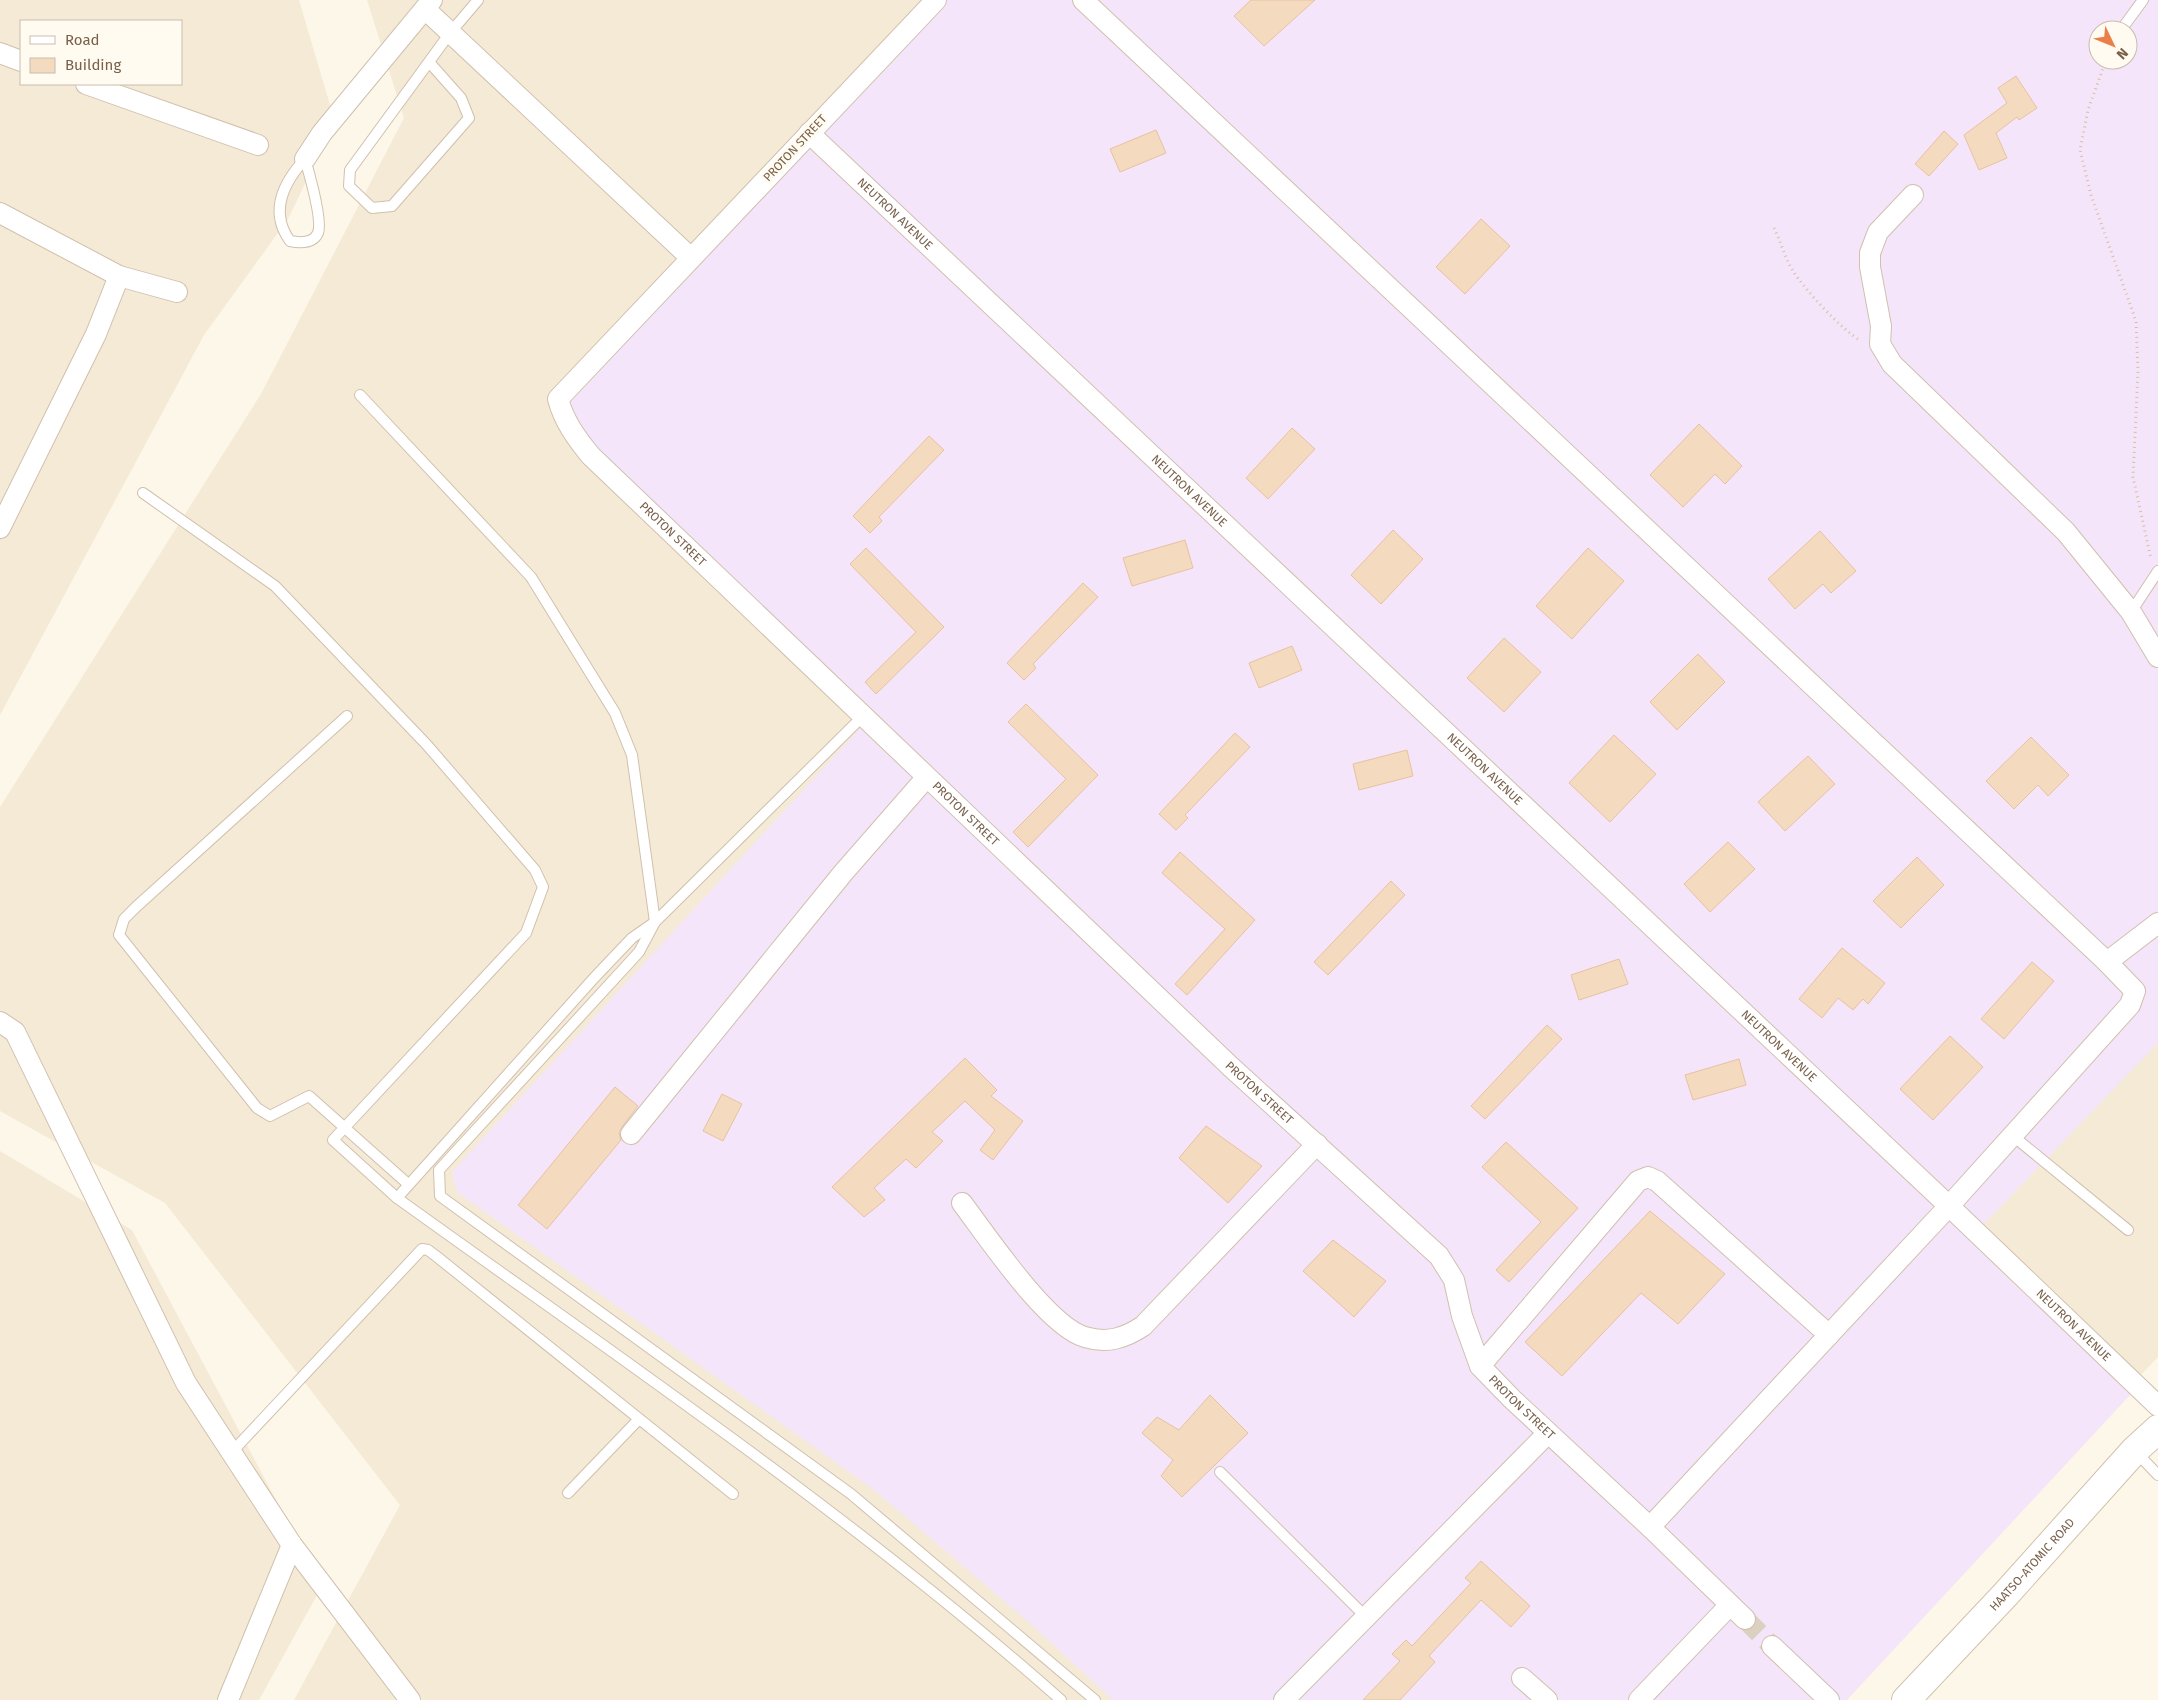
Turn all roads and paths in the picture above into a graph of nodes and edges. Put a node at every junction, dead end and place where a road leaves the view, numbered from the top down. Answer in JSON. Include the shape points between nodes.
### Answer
{"nodes":[{"id":1,"x":478,"y":0,"type":"edge"},
{"id":2,"x":936,"y":0,"type":"edge"},
{"id":3,"x":1083,"y":0,"type":"edge"},
{"id":4,"x":2142,"y":0,"type":"edge"},
{"id":5,"x":428,"y":4,"type":"edge"},
{"id":6,"x":2129,"y":20,"type":"edge"},
{"id":7,"x":450,"y":33,"type":"junction"},
{"id":8,"x":0,"y":53,"type":"edge"},
{"id":9,"x":20,"y":61,"type":"edge"},
{"id":10,"x":429,"y":62,"type":"junction"},
{"id":11,"x":2102,"y":70,"type":"edge"},
{"id":12,"x":89,"y":85,"type":"edge"},
{"id":13,"x":809,"y":133,"type":"junction"},
{"id":14,"x":258,"y":145,"type":"dead end"},
{"id":15,"x":305,"y":159,"type":"junction"},
{"id":16,"x":1913,"y":195,"type":"dead end"},
{"id":17,"x":0,"y":213,"type":"edge"},
{"id":18,"x":1774,"y":228,"type":"dead end"},
{"id":19,"x":691,"y":258,"type":"junction"},
{"id":20,"x":119,"y":276,"type":"junction"},
{"id":21,"x":177,"y":292,"type":"dead end"},
{"id":22,"x":1884,"y":353,"type":"junction"},
{"id":23,"x":360,"y":395,"type":"dead end"},
{"id":24,"x":143,"y":493,"type":"dead end"},
{"id":25,"x":0,"y":528,"type":"edge"},
{"id":26,"x":2156,"y":574,"type":"edge"},
{"id":27,"x":2131,"y":612,"type":"junction"},
{"id":28,"x":2158,"y":657,"type":"edge"},
{"id":29,"x":347,"y":716,"type":"dead end"},
{"id":30,"x":862,"y":717,"type":"junction"},
{"id":31,"x":926,"y":778,"type":"junction"},
{"id":32,"x":656,"y":922,"type":"junction"},
{"id":33,"x":2158,"y":923,"type":"edge"},
{"id":34,"x":2107,"y":962,"type":"junction"},
{"id":35,"x":594,"y":978,"type":"junction"},
{"id":36,"x":605,"y":987,"type":"junction"},
{"id":37,"x":0,"y":1022,"type":"edge"},
{"id":38,"x":538,"y":1041,"type":"junction"},
{"id":39,"x":549,"y":1050,"type":"junction"},
{"id":40,"x":344,"y":1128,"type":"junction"},
{"id":41,"x":631,"y":1134,"type":"dead end"},
{"id":42,"x":2013,"y":1136,"type":"junction"},
{"id":43,"x":1317,"y":1144,"type":"junction"},
{"id":44,"x":408,"y":1184,"type":"junction"},
{"id":45,"x":397,"y":1198,"type":"junction"},
{"id":46,"x":962,"y":1203,"type":"dead end"},
{"id":47,"x":1949,"y":1206,"type":"junction"},
{"id":48,"x":2128,"y":1230,"type":"dead end"},
{"id":49,"x":1829,"y":1335,"type":"junction"},
{"id":50,"x":1480,"y":1366,"type":"junction"},
{"id":51,"x":2158,"y":1406,"type":"edge"},
{"id":52,"x":639,"y":1419,"type":"junction"},
{"id":53,"x":2158,"y":1429,"type":"edge"},
{"id":54,"x":1548,"y":1433,"type":"junction"},
{"id":55,"x":2134,"y":1450,"type":"junction"},
{"id":56,"x":231,"y":1453,"type":"junction"},
{"id":57,"x":1220,"y":1472,"type":"dead end"},
{"id":58,"x":2158,"y":1475,"type":"edge"},
{"id":59,"x":568,"y":1493,"type":"dead end"},
{"id":60,"x":733,"y":1494,"type":"dead end"},
{"id":61,"x":1650,"y":1527,"type":"junction"},
{"id":62,"x":292,"y":1545,"type":"junction"},
{"id":63,"x":1730,"y":1605,"type":"junction"},
{"id":64,"x":1366,"y":1617,"type":"junction"},
{"id":65,"x":1745,"y":1619,"type":"tunnel mouth"},
{"id":66,"x":1772,"y":1646,"type":"tunnel mouth"},
{"id":67,"x":1522,"y":1678,"type":"dead end"},
{"id":68,"x":228,"y":1700,"type":"edge"},
{"id":69,"x":410,"y":1700,"type":"edge"},
{"id":70,"x":1061,"y":1700,"type":"edge"},
{"id":71,"x":1095,"y":1700,"type":"edge"},
{"id":72,"x":1284,"y":1700,"type":"edge"},
{"id":73,"x":1547,"y":1700,"type":"edge"},
{"id":74,"x":1639,"y":1700,"type":"edge"},
{"id":75,"x":1829,"y":1700,"type":"edge"},
{"id":76,"x":1906,"y":1700,"type":"edge"}],
"edges":[{"from":1,"to":7,"type":"lane"},
{"from":2,"to":13,"type":"street","name":"PROTON STREET"},
{"from":3,"to":34,"type":"street"},
{"from":4,"to":6,"type":"lane"},
{"from":5,"to":7,"type":"street"},
{"from":5,"to":15,"type":"street","via":[[322,133]]},
{"from":7,"to":10,"type":"lane"},
{"from":7,"to":19,"type":"street"},
{"from":8,"to":9,"type":"street"},
{"from":10,"to":10,"type":"lane","via":[[350,170],[349,186],[372,208],[392,206],[469,118],[461,98]]},
{"from":11,"to":26,"type":"path","via":[[2088,110],[2080,150],[2091,195],[2136,321],[2138,371],[2133,477]]},
{"from":12,"to":14,"type":"street"},
{"from":13,"to":19,"type":"street","name":"PROTON STREET"},
{"from":13,"to":47,"type":"street","name":"NEUTRON AVENUE"},
{"from":15,"to":15,"type":"lane","via":[[292,173],[278,213],[290,241],[300,243],[314,238],[318,232],[315,200]]},
{"from":16,"to":22,"type":"street","via":[[1878,232],[1870,252],[1881,326],[1880,344]]},
{"from":17,"to":20,"type":"street"},
{"from":18,"to":22,"type":"path","via":[[1792,269],[1813,297],[1857,338]]},
{"from":19,"to":30,"type":"street","name":"PROTON STREET","via":[[558,399],[562,415],[591,456]]},
{"from":20,"to":21,"type":"street"},
{"from":20,"to":25,"type":"street","via":[[96,334]]},
{"from":22,"to":27,"type":"street","via":[[2066,532]]},
{"from":23,"to":32,"type":"lane","via":[[531,577],[615,713],[632,755]]},
{"from":24,"to":40,"type":"lane","via":[[275,586],[427,745],[535,870],[543,887],[526,933]]},
{"from":26,"to":27,"type":"lane"},
{"from":27,"to":28,"type":"street"},
{"from":29,"to":40,"type":"lane","via":[[136,907],[124,919],[119,935],[257,1108],[270,1116],[309,1096]]},
{"from":30,"to":31,"type":"street","name":"PROTON STREET"},
{"from":30,"to":32,"type":"lane"},
{"from":31,"to":41,"type":"street","via":[[842,873]]},
{"from":31,"to":43,"type":"street","name":"PROTON STREET","via":[[1231,1067]]},
{"from":32,"to":35,"type":"lane","via":[[632,938]]},
{"from":32,"to":36,"type":"lane","via":[[639,952]]},
{"from":33,"to":34,"type":"street"},
{"from":34,"to":42,"type":"street","via":[[2135,991],[2134,998]]},
{"from":35,"to":36,"type":"lane"},
{"from":35,"to":38,"type":"lane"},
{"from":36,"to":39,"type":"lane"},
{"from":37,"to":56,"type":"street","via":[[15,1032],[168,1348]]},
{"from":38,"to":39,"type":"lane"},
{"from":38,"to":44,"type":"lane"},
{"from":39,"to":71,"type":"lane","via":[[439,1170],[440,1196],[852,1494]]},
{"from":40,"to":44,"type":"lane"},
{"from":40,"to":45,"type":"lane","via":[[333,1140]]},
{"from":42,"to":47,"type":"street"},
{"from":42,"to":48,"type":"lane"},
{"from":43,"to":46,"type":"street","via":[[1143,1326],[1115,1340],[1084,1337],[1061,1323],[1036,1299]]},
{"from":43,"to":50,"type":"street","name":"PROTON STREET","via":[[1439,1256],[1454,1280],[1462,1316]]},
{"from":44,"to":45,"type":"lane"},
{"from":45,"to":70,"type":"lane","via":[[793,1483]]},
{"from":47,"to":49,"type":"street"},
{"from":47,"to":51,"type":"street","name":"NEUTRON AVENUE"},
{"from":49,"to":50,"type":"street","via":[[1648,1177],[1638,1182]]},
{"from":49,"to":61,"type":"street"},
{"from":50,"to":54,"type":"street","name":"PROTON STREET"},
{"from":52,"to":56,"type":"lane","via":[[432,1253],[422,1249]]},
{"from":52,"to":59,"type":"lane"},
{"from":52,"to":60,"type":"lane"},
{"from":53,"to":55,"type":"main road","name":"HAATSO-ATOMIC ROAD"},
{"from":54,"to":61,"type":"street","name":"PROTON STREET"},
{"from":54,"to":64,"type":"street"},
{"from":55,"to":58,"type":"lane"},
{"from":55,"to":76,"type":"main road","name":"HAATSO-ATOMIC ROAD","via":[[2005,1596]]},
{"from":56,"to":62,"type":"street"},
{"from":57,"to":64,"type":"lane"},
{"from":61,"to":63,"type":"street","name":"PROTON STREET"},
{"from":62,"to":68,"type":"street"},
{"from":62,"to":69,"type":"street"},
{"from":63,"to":65,"type":"street","name":"PROTON STREET"},
{"from":63,"to":74,"type":"street"},
{"from":64,"to":72,"type":"street"},
{"from":66,"to":75,"type":"street"},
{"from":67,"to":73,"type":"street"}]}
